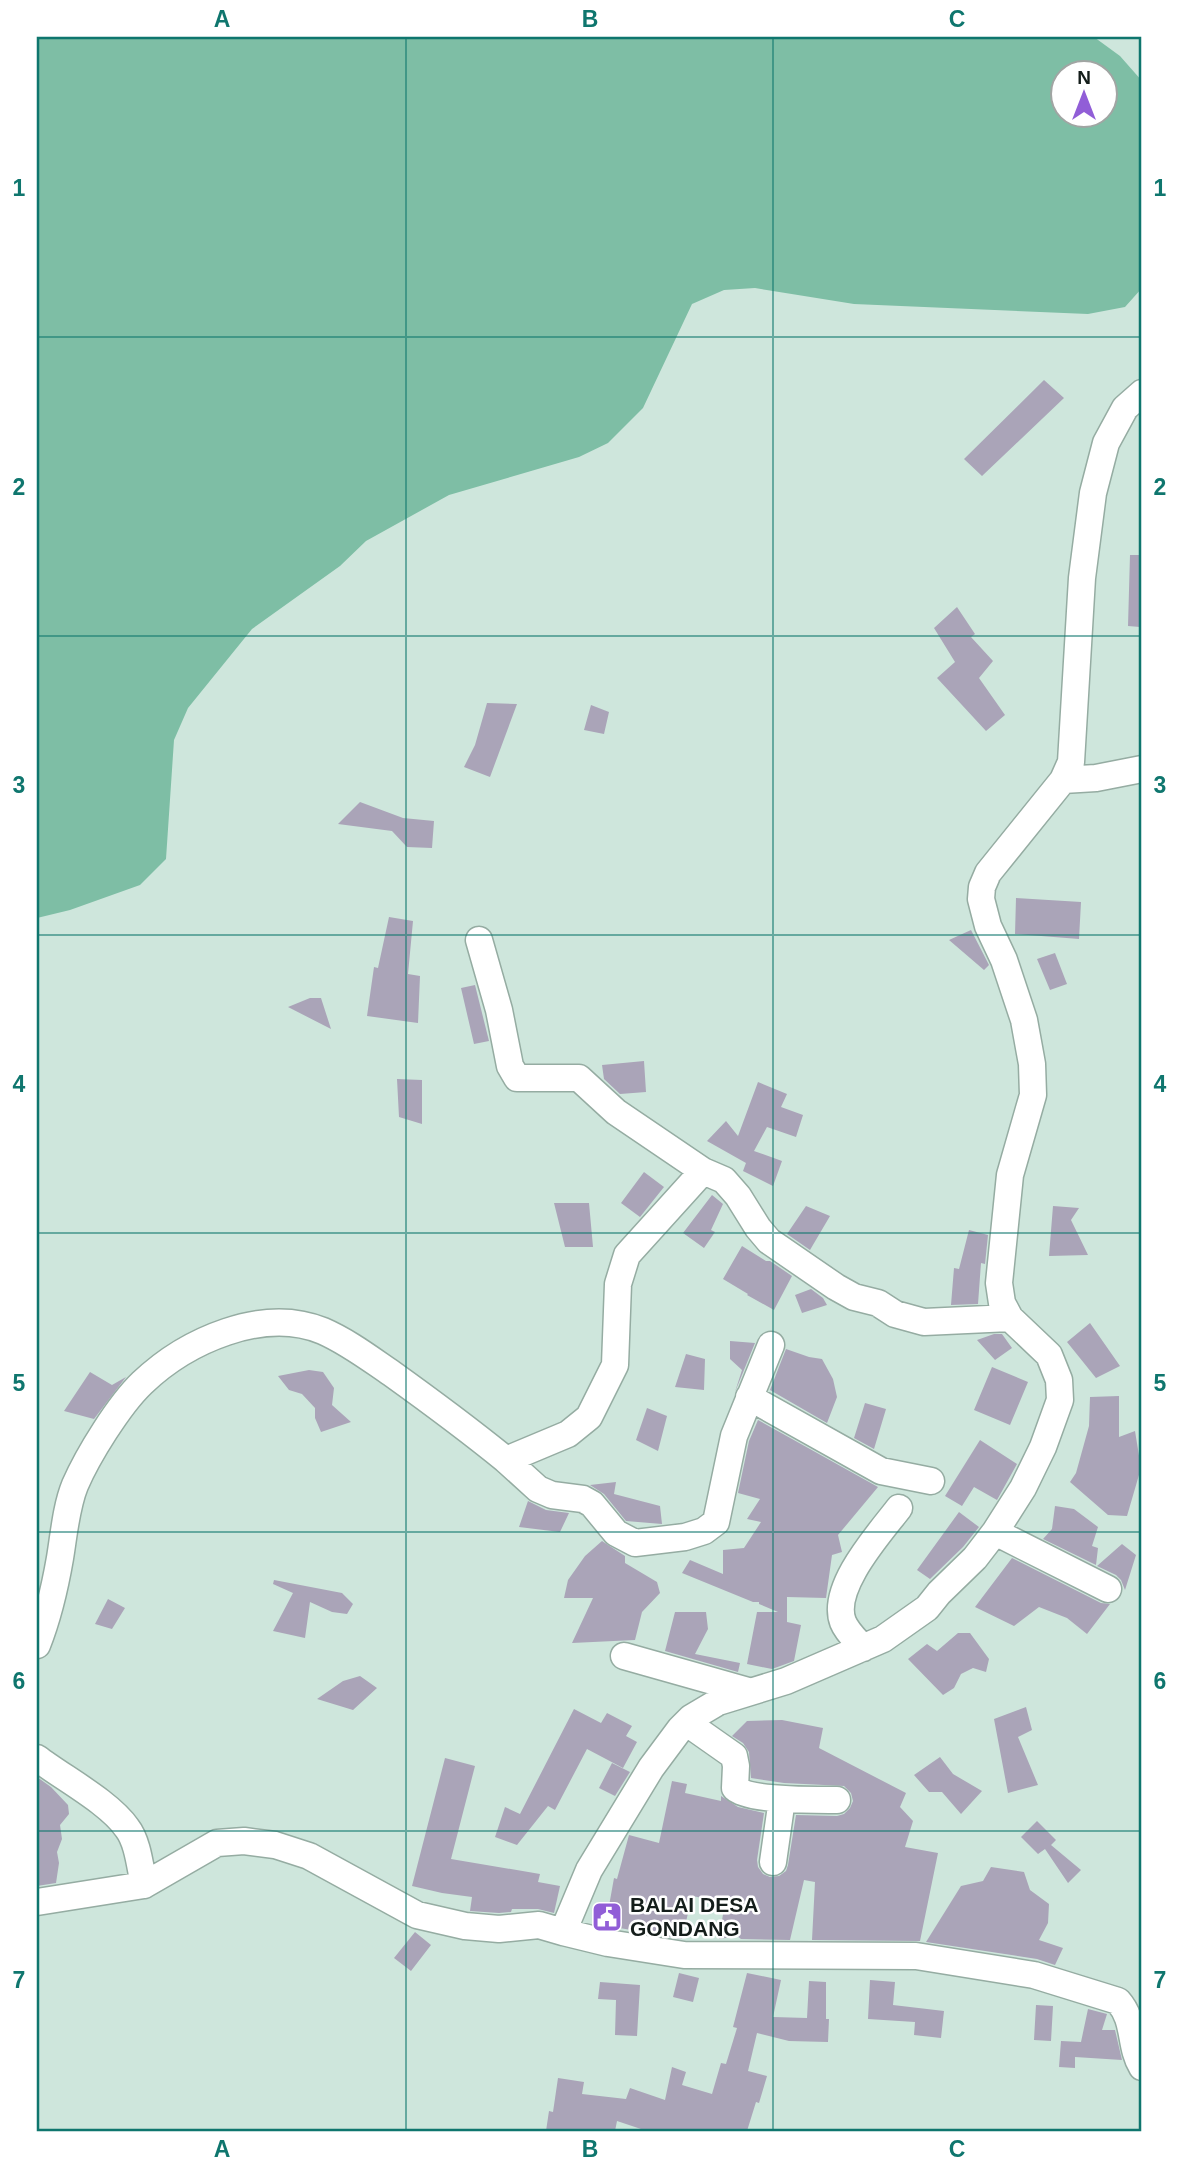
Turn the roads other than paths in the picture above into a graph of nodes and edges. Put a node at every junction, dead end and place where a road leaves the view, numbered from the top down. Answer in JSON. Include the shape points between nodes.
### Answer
{"nodes":[{"id":1,"x":1142,"y":393,"type":"edge"},
{"id":2,"x":1142,"y":769,"type":"edge"},
{"id":3,"x":1063,"y":780,"type":"junction"},
{"id":4,"x":479,"y":940,"type":"dead end"},
{"id":5,"x":703,"y":1171,"type":"junction"},
{"id":6,"x":1010,"y":1318,"type":"junction"},
{"id":7,"x":771,"y":1345,"type":"dead end"},
{"id":8,"x":749,"y":1397,"type":"junction"},
{"id":9,"x":506,"y":1460,"type":"junction"},
{"id":10,"x":931,"y":1481,"type":"dead end"},
{"id":11,"x":899,"y":1508,"type":"dead end"},
{"id":12,"x":995,"y":1532,"type":"junction"},
{"id":13,"x":1108,"y":1589,"type":"dead end"},
{"id":14,"x":37,"y":1645,"type":"edge"},
{"id":15,"x":863,"y":1648,"type":"junction"},
{"id":16,"x":624,"y":1656,"type":"dead end"},
{"id":17,"x":748,"y":1691,"type":"junction"},
{"id":18,"x":687,"y":1723,"type":"junction"},
{"id":19,"x":37,"y":1758,"type":"edge"},
{"id":20,"x":782,"y":1799,"type":"junction"},
{"id":21,"x":837,"y":1800,"type":"dead end"},
{"id":22,"x":773,"y":1862,"type":"dead end"},
{"id":23,"x":144,"y":1885,"type":"junction"},
{"id":24,"x":37,"y":1902,"type":"edge"},
{"id":25,"x":563,"y":1932,"type":"junction"},
{"id":26,"x":1142,"y":2067,"type":"edge"}],
"edges":[{"from":1,"to":3,"type":"street","via":[[1125,408],[1106,443],[1093,493],[1082,578],[1074,751]]},
{"from":2,"to":3,"type":"street"},
{"from":3,"to":6,"type":"street","via":[[995,864],[982,887],[988,926],[1024,1020],[1034,1081],[1031,1108],[1010,1175],[999,1283]]},
{"from":4,"to":5,"type":"street","via":[[514,1076],[524,1080],[579,1079],[616,1112]]},
{"from":5,"to":6,"type":"street","via":[[724,1180],[768,1241],[854,1297],[924,1322]]},
{"from":5,"to":9,"type":"street","via":[[626,1255],[618,1284],[615,1365],[589,1417],[568,1434]]},
{"from":6,"to":12,"type":"street","via":[[1049,1355],[1059,1380],[1060,1400],[1023,1488]]},
{"from":7,"to":8,"type":"street"},
{"from":8,"to":9,"type":"street","via":[[734,1436],[716,1522],[685,1537],[635,1543],[616,1533],[592,1504],[538,1489]]},
{"from":8,"to":10,"type":"street","via":[[881,1471]]},
{"from":9,"to":14,"type":"street","via":[[426,1397],[349,1344],[321,1331],[294,1324],[259,1324],[204,1341],[143,1382],[99,1441],[75,1485],[48,1616]]},
{"from":11,"to":15,"type":"street","via":[[843,1591],[844,1625]]},
{"from":12,"to":13,"type":"street"},
{"from":12,"to":15,"type":"street","via":[[927,1608]]},
{"from":15,"to":17,"type":"street","via":[[786,1681]]},
{"from":16,"to":17,"type":"street"},
{"from":17,"to":18,"type":"street","via":[[718,1702]]},
{"from":18,"to":20,"type":"street","via":[[734,1756],[737,1791]]},
{"from":18,"to":25,"type":"street","via":[[651,1768],[589,1870]]},
{"from":19,"to":23,"type":"street","via":[[127,1827]]},
{"from":20,"to":21,"type":"street"},
{"from":20,"to":22,"type":"street"},
{"from":23,"to":24,"type":"street"},
{"from":23,"to":25,"type":"street","via":[[217,1843],[244,1841],[309,1856],[417,1915],[465,1926],[539,1925]]},
{"from":25,"to":26,"type":"street","via":[[684,1955],[916,1956],[1034,1975],[1118,2001],[1130,2020],[1135,2054]]}]}
